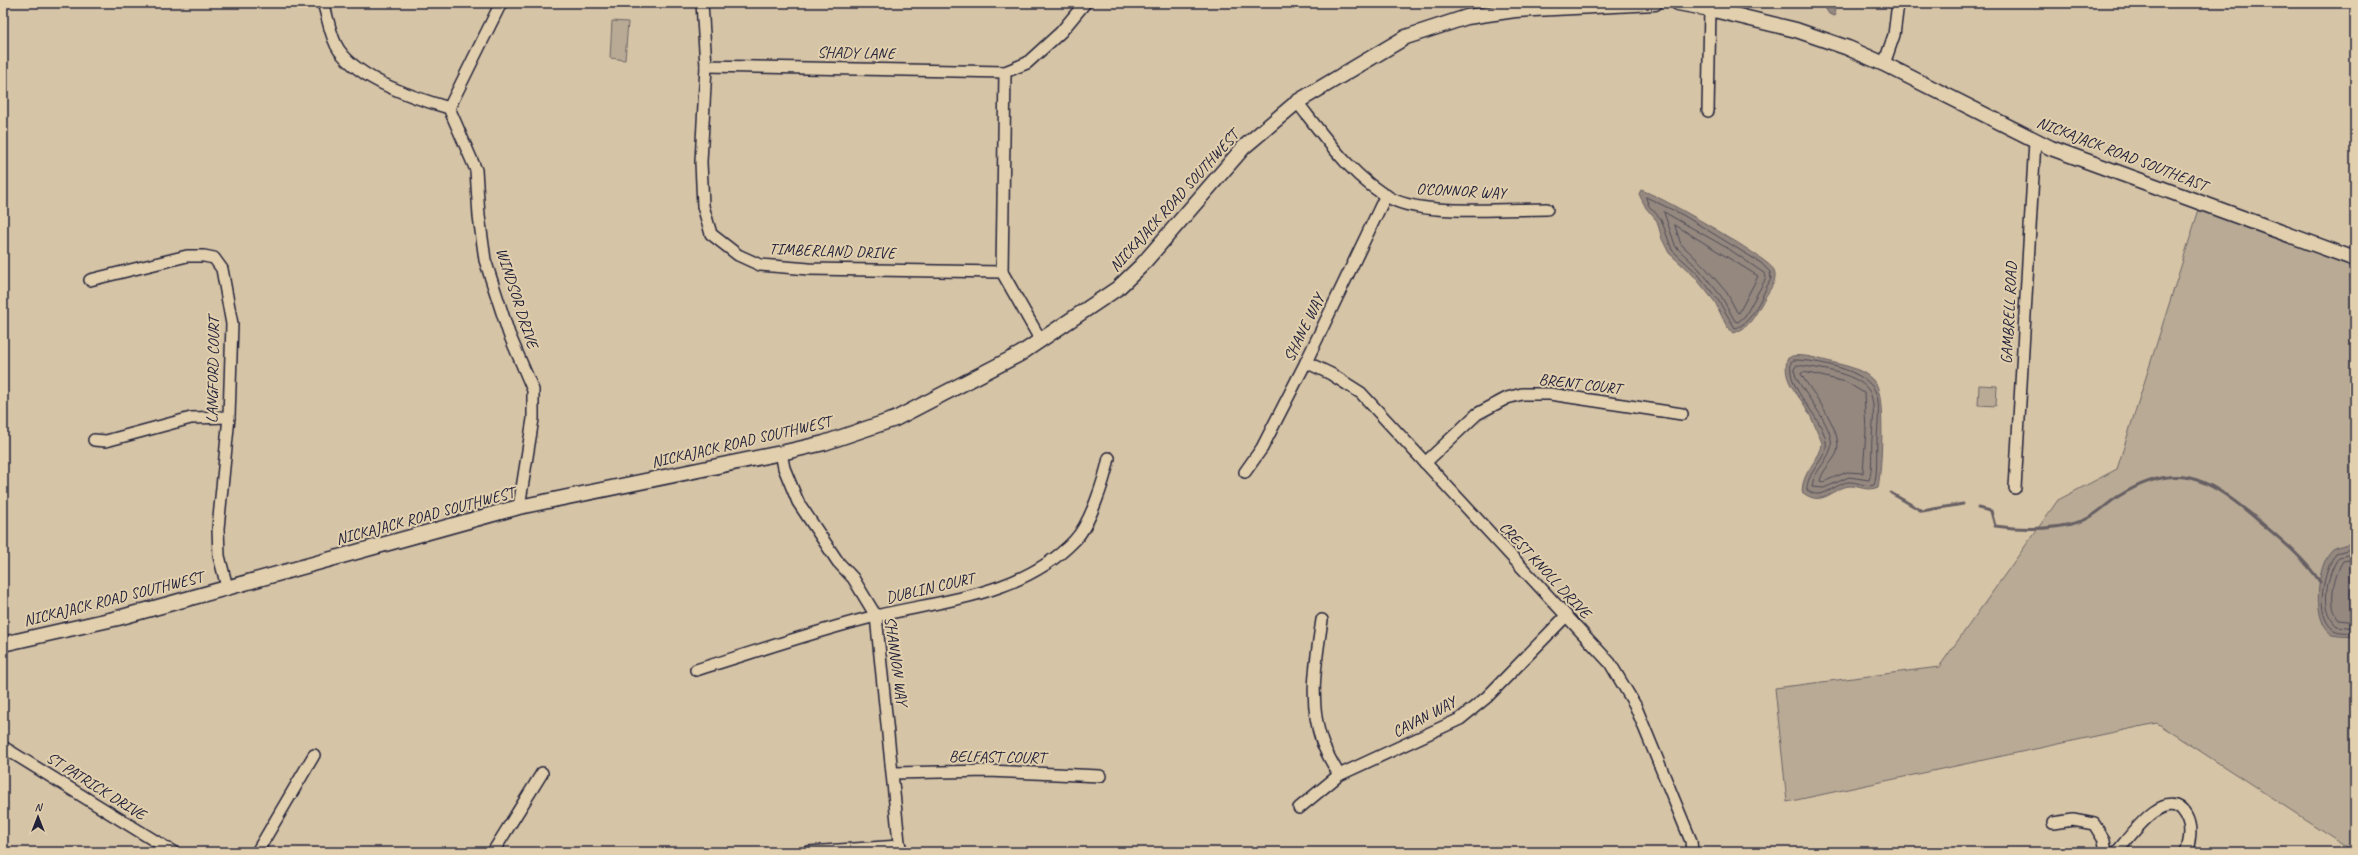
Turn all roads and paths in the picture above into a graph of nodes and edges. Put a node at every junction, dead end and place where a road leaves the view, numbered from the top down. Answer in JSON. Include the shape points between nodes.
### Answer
{"nodes":[{"id":1,"x":323,"y":3,"type":"edge"},
{"id":2,"x":501,"y":3,"type":"edge"},
{"id":3,"x":702,"y":3,"type":"edge"},
{"id":4,"x":1085,"y":3,"type":"edge"},
{"id":5,"x":1655,"y":3,"type":"edge"},
{"id":6,"x":1678,"y":3,"type":"edge"},
{"id":7,"x":1898,"y":3,"type":"edge"},
{"id":8,"x":1515,"y":6,"type":"edge"},
{"id":9,"x":1710,"y":9,"type":"junction"},
{"id":10,"x":1884,"y":64,"type":"junction"},
{"id":11,"x":706,"y":66,"type":"junction"},
{"id":12,"x":1005,"y":72,"type":"junction"},
{"id":13,"x":1297,"y":102,"type":"junction"},
{"id":14,"x":449,"y":108,"type":"junction"},
{"id":15,"x":1708,"y":111,"type":"dead end"},
{"id":16,"x":2035,"y":141,"type":"junction"},
{"id":17,"x":1386,"y":195,"type":"junction"},
{"id":18,"x":1547,"y":209,"type":"dead end"},
{"id":19,"x":2355,"y":259,"type":"edge"},
{"id":20,"x":1002,"y":272,"type":"junction"},
{"id":21,"x":90,"y":280,"type":"dead end"},
{"id":22,"x":1040,"y":339,"type":"junction"},
{"id":23,"x":1306,"y":362,"type":"junction"},
{"id":24,"x":1682,"y":414,"type":"dead end"},
{"id":25,"x":229,"y":417,"type":"junction"},
{"id":26,"x":94,"y":440,"type":"dead end"},
{"id":27,"x":781,"y":453,"type":"junction"},
{"id":28,"x":1110,"y":458,"type":"dead end"},
{"id":29,"x":1425,"y":463,"type":"junction"},
{"id":30,"x":1245,"y":472,"type":"dead end"},
{"id":31,"x":2015,"y":488,"type":"dead end"},
{"id":32,"x":519,"y":508,"type":"junction"},
{"id":33,"x":227,"y":587,"type":"junction"},
{"id":34,"x":876,"y":616,"type":"junction"},
{"id":35,"x":1566,"y":616,"type":"junction"},
{"id":36,"x":1322,"y":620,"type":"dead end"},
{"id":37,"x":3,"y":644,"type":"edge"},
{"id":38,"x":696,"y":670,"type":"dead end"},
{"id":39,"x":3,"y":747,"type":"edge"},
{"id":40,"x":314,"y":755,"type":"dead end"},
{"id":41,"x":894,"y":772,"type":"junction"},
{"id":42,"x":542,"y":773,"type":"dead end"},
{"id":43,"x":1339,"y":775,"type":"junction"},
{"id":44,"x":1100,"y":776,"type":"dead end"},
{"id":45,"x":1300,"y":808,"type":"dead end"},
{"id":46,"x":2053,"y":823,"type":"dead end"},
{"id":47,"x":900,"y":849,"type":"edge"},
{"id":48,"x":173,"y":852,"type":"edge"},
{"id":49,"x":257,"y":852,"type":"edge"},
{"id":50,"x":493,"y":852,"type":"edge"},
{"id":51,"x":808,"y":852,"type":"edge"},
{"id":52,"x":1692,"y":852,"type":"edge"},
{"id":53,"x":2106,"y":852,"type":"edge"},
{"id":54,"x":2117,"y":852,"type":"edge"},
{"id":55,"x":2186,"y":852,"type":"edge"}],
"edges":[{"from":1,"to":14,"type":"street","via":[[338,49],[358,68],[414,98]]},
{"from":2,"to":14,"type":"street"},
{"from":3,"to":11,"type":"street","name":"TIMBERLAND DRIVE","via":[[703,52]]},
{"from":4,"to":12,"type":"street","via":[[1061,32],[1027,63]]},
{"from":5,"to":8,"type":"street","name":"NICKAJACK ROAD SOUTHWEST"},
{"from":6,"to":9,"type":"street"},
{"from":7,"to":10,"type":"street","via":[[1894,35]]},
{"from":8,"to":13,"type":"street","name":"NICKAJACK ROAD SOUTHWEST","via":[[1406,36]]},
{"from":9,"to":10,"type":"street","via":[[1796,30]]},
{"from":9,"to":15,"type":"street"},
{"from":10,"to":16,"type":"street","name":"NICKAJACK ROAD SOUTHEAST"},
{"from":11,"to":12,"type":"street","name":"SHADY LANE"},
{"from":11,"to":20,"type":"street","name":"TIMBERLAND DRIVE","via":[[701,162],[703,206],[710,234],[738,255],[760,265],[809,269]]},
{"from":12,"to":20,"type":"street"},
{"from":13,"to":17,"type":"street","name":"O'CONNOR WAY","via":[[1342,158]]},
{"from":13,"to":22,"type":"street","name":"NICKAJACK ROAD SOUTHWEST","via":[[1244,147],[1141,266],[1118,288]]},
{"from":14,"to":32,"type":"street","name":"WINDSOR DRIVE","via":[[463,134],[476,170],[485,260],[509,334],[533,390],[533,419]]},
{"from":16,"to":19,"type":"street","name":"NICKAJACK ROAD SOUTHEAST"},
{"from":16,"to":31,"type":"street","name":"GAMBRELL ROAD"},
{"from":17,"to":18,"type":"street","name":"O'CONNOR WAY","via":[[1412,206],[1435,209]]},
{"from":17,"to":23,"type":"street","name":"SHANE WAY"},
{"from":20,"to":22,"type":"street"},
{"from":21,"to":25,"type":"street","name":"LANGFORD COURT","via":[[187,256],[214,258],[222,268],[232,324]]},
{"from":22,"to":27,"type":"street","name":"NICKAJACK ROAD SOUTHWEST","via":[[1020,354],[895,418],[824,443]]},
{"from":23,"to":29,"type":"street","name":"CREST KNOLL DRIVE","via":[[1361,393]]},
{"from":23,"to":30,"type":"street","name":"SHANE WAY","via":[[1262,448]]},
{"from":24,"to":29,"type":"street","name":"BRENT COURT","via":[[1550,394],[1522,394],[1507,398],[1477,414]]},
{"from":25,"to":26,"type":"street","via":[[191,418],[106,441]]},
{"from":25,"to":33,"type":"street","name":"LANGFORD COURT","via":[[218,528],[219,556]]},
{"from":27,"to":32,"type":"street","name":"NICKAJACK ROAD SOUTHWEST"},
{"from":27,"to":34,"type":"street","name":"SHANNON WAY","via":[[784,468],[798,502],[838,562],[853,578]]},
{"from":28,"to":34,"type":"street","name":"DUBLIN COURT","via":[[1092,510],[1075,541],[1048,563],[1006,586]]},
{"from":29,"to":35,"type":"street","name":"CREST KNOLL DRIVE"},
{"from":32,"to":33,"type":"street","name":"NICKAJACK ROAD SOUTHWEST"},
{"from":33,"to":37,"type":"street","name":"NICKAJACK ROAD SOUTHWEST","via":[[118,618]]},
{"from":34,"to":38,"type":"street","name":"DUBLIN COURT"},
{"from":34,"to":41,"type":"street","name":"SHANNON WAY"},
{"from":35,"to":43,"type":"street","name":"CAVAN WAY","via":[[1487,697],[1460,719]]},
{"from":35,"to":52,"type":"street","name":"CREST KNOLL DRIVE","via":[[1610,663],[1634,705],[1691,841]]},
{"from":36,"to":43,"type":"street","via":[[1313,682],[1315,715],[1322,742]]},
{"from":39,"to":48,"type":"street","name":"ST PATRICK DRIVE"},
{"from":40,"to":49,"type":"street"},
{"from":41,"to":44,"type":"street","name":"BELFAST COURT","via":[[988,770]]},
{"from":41,"to":47,"type":"street","name":"SHANNON WAY"},
{"from":42,"to":50,"type":"street"},
{"from":43,"to":45,"type":"street","name":"CAVAN WAY"},
{"from":46,"to":53,"type":"street","via":[[2073,820],[2094,824],[2104,840]]},
{"from":47,"to":51,"type":"street"},
{"from":54,"to":55,"type":"street","via":[[2145,817],[2163,807],[2174,807],[2183,812],[2188,820],[2190,844]]}]}
